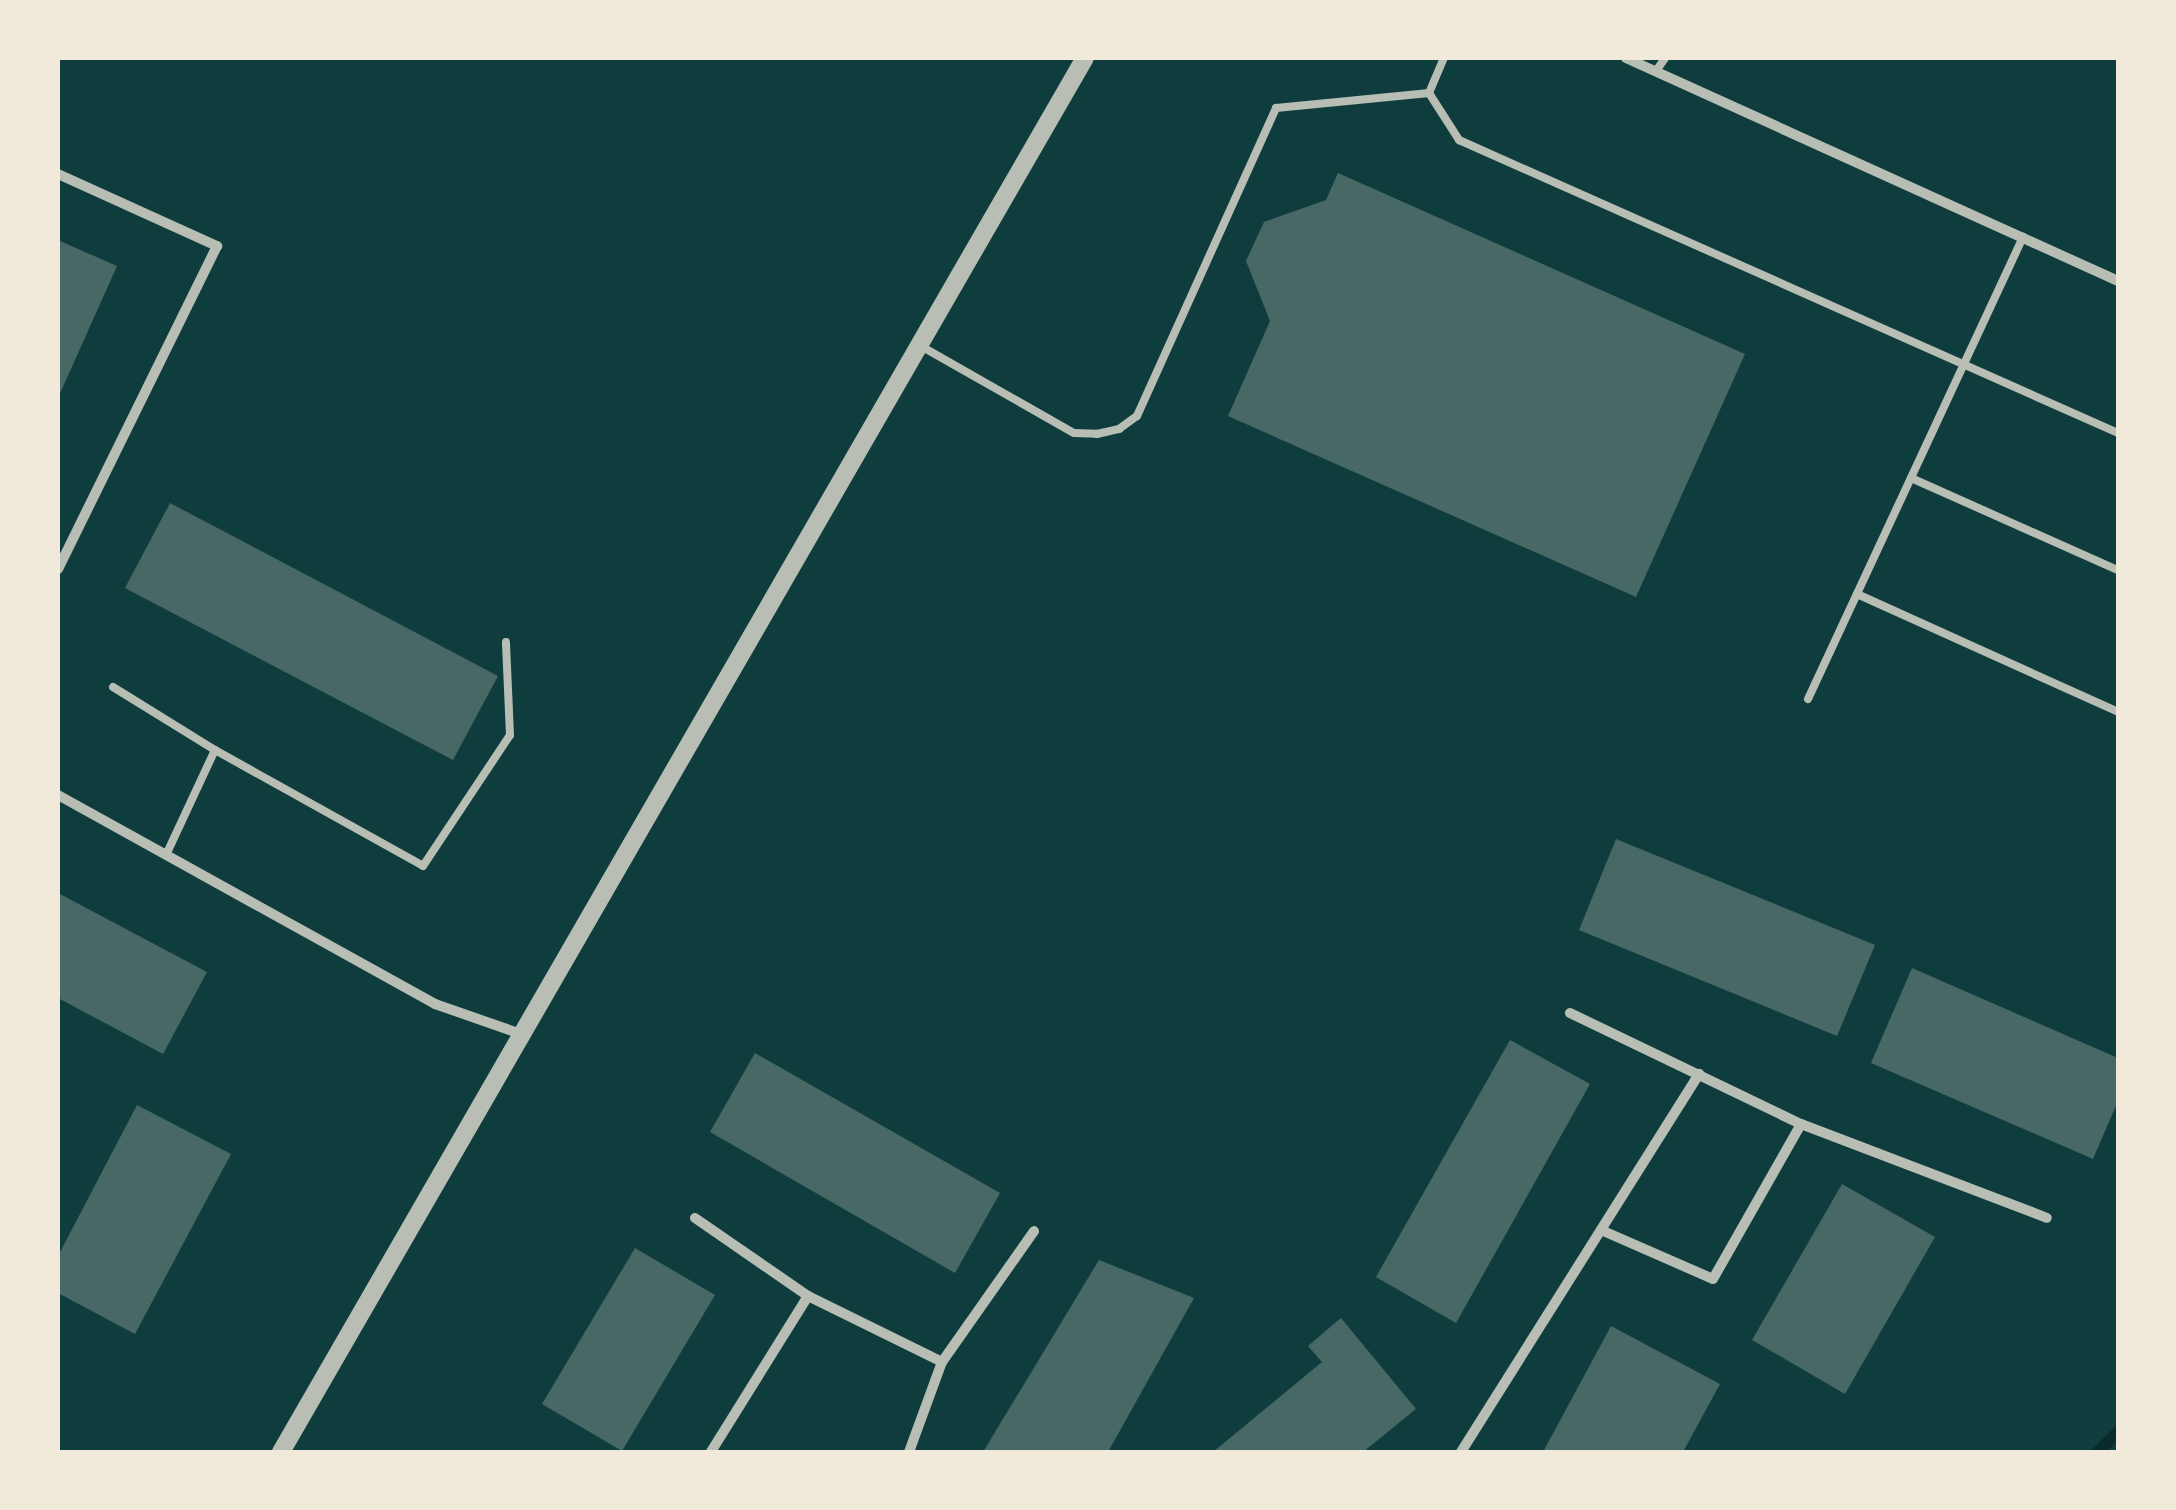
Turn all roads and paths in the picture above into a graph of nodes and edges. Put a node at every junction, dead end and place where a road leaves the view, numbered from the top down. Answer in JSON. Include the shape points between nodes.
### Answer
{"nodes":[{"id":1,"x":1086,"y":58,"type":"edge"},
{"id":2,"x":1444,"y":58,"type":"edge"},
{"id":3,"x":1626,"y":58,"type":"edge"},
{"id":4,"x":1665,"y":58,"type":"edge"},
{"id":5,"x":1656,"y":71,"type":"junction"},
{"id":6,"x":1428,"y":92,"type":"junction"},
{"id":7,"x":58,"y":174,"type":"edge"},
{"id":8,"x":2023,"y":237,"type":"junction"},
{"id":9,"x":2118,"y":281,"type":"edge"},
{"id":10,"x":920,"y":345,"type":"junction"},
{"id":11,"x":1965,"y":362,"type":"junction"},
{"id":12,"x":2118,"y":433,"type":"edge"},
{"id":13,"x":1911,"y":478,"type":"junction"},
{"id":14,"x":58,"y":569,"type":"edge"},
{"id":15,"x":2118,"y":570,"type":"edge"},
{"id":16,"x":1857,"y":594,"type":"junction"},
{"id":17,"x":506,"y":642,"type":"dead end"},
{"id":18,"x":113,"y":687,"type":"dead end"},
{"id":19,"x":1808,"y":698,"type":"dead end"},
{"id":20,"x":2118,"y":712,"type":"edge"},
{"id":21,"x":215,"y":750,"type":"junction"},
{"id":22,"x":58,"y":795,"type":"edge"},
{"id":23,"x":166,"y":855,"type":"junction"},
{"id":24,"x":1570,"y":1013,"type":"dead end"},
{"id":25,"x":521,"y":1034,"type":"junction"},
{"id":26,"x":1700,"y":1074,"type":"junction"},
{"id":27,"x":1801,"y":1124,"type":"junction"},
{"id":28,"x":695,"y":1218,"type":"dead end"},
{"id":29,"x":2047,"y":1218,"type":"dead end"},
{"id":30,"x":1602,"y":1230,"type":"junction"},
{"id":31,"x":1034,"y":1231,"type":"dead end"},
{"id":32,"x":808,"y":1296,"type":"junction"},
{"id":33,"x":942,"y":1362,"type":"junction"},
{"id":34,"x":281,"y":1452,"type":"edge"},
{"id":35,"x":712,"y":1452,"type":"edge"},
{"id":36,"x":909,"y":1452,"type":"edge"},
{"id":37,"x":1460,"y":1452,"type":"edge"}],
"edges":[{"from":1,"to":10,"type":"street"},
{"from":2,"to":6,"type":"lane"},
{"from":3,"to":5,"type":"street"},
{"from":4,"to":5,"type":"lane"},
{"from":5,"to":8,"type":"street"},
{"from":6,"to":10,"type":"lane","via":[[1276,108],[1137,416],[1118,429],[1074,433]]},
{"from":6,"to":11,"type":"lane","via":[[1459,140]]},
{"from":7,"to":14,"type":"street","via":[[217,246]]},
{"from":8,"to":9,"type":"street"},
{"from":8,"to":11,"type":"lane"},
{"from":10,"to":25,"type":"street"},
{"from":11,"to":12,"type":"lane"},
{"from":11,"to":13,"type":"lane"},
{"from":13,"to":15,"type":"lane"},
{"from":13,"to":16,"type":"lane"},
{"from":16,"to":19,"type":"lane"},
{"from":16,"to":20,"type":"lane"},
{"from":17,"to":21,"type":"lane","via":[[510,736],[423,866]]},
{"from":18,"to":21,"type":"lane"},
{"from":21,"to":23,"type":"lane"},
{"from":22,"to":23,"type":"street"},
{"from":23,"to":25,"type":"street","via":[[434,1004]]},
{"from":24,"to":26,"type":"street"},
{"from":25,"to":34,"type":"street"},
{"from":26,"to":27,"type":"street"},
{"from":26,"to":30,"type":"street"},
{"from":27,"to":29,"type":"street"},
{"from":27,"to":30,"type":"street","via":[[1713,1279]]},
{"from":28,"to":32,"type":"street"},
{"from":30,"to":37,"type":"street"},
{"from":31,"to":33,"type":"street"},
{"from":32,"to":33,"type":"street"},
{"from":32,"to":35,"type":"street"},
{"from":33,"to":36,"type":"street"}]}
